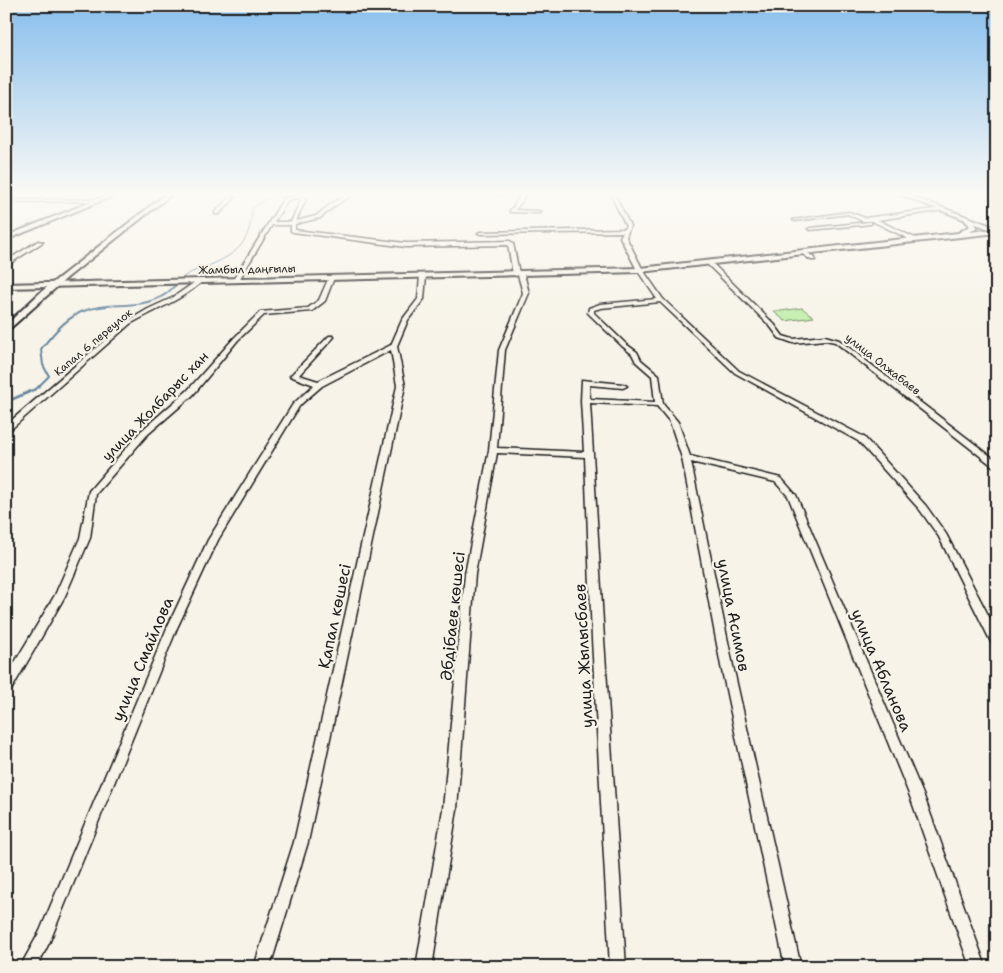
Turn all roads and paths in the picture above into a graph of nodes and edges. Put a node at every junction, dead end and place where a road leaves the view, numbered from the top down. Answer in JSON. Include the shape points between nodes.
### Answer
{"nodes":[{"id":1,"x":113,"y":238,"type":"edge"},
{"id":2,"x":262,"y":238,"type":"edge"},
{"id":3,"x":345,"y":238,"type":"edge"},
{"id":4,"x":624,"y":238,"type":"edge"},
{"id":5,"x":912,"y":238,"type":"edge"},
{"id":6,"x":929,"y":238,"type":"edge"},
{"id":7,"x":915,"y":240,"type":"junction"},
{"id":8,"x":40,"y":242,"type":"dead end"},
{"id":9,"x":803,"y":252,"type":"junction"},
{"id":10,"x":813,"y":259,"type":"dead end"},
{"id":11,"x":709,"y":262,"type":"junction"},
{"id":12,"x":6,"y":264,"type":"edge"},
{"id":13,"x":640,"y":270,"type":"junction"},
{"id":14,"x":518,"y":274,"type":"junction"},
{"id":15,"x":423,"y":276,"type":"junction"},
{"id":16,"x":331,"y":278,"type":"junction"},
{"id":17,"x":236,"y":280,"type":"junction"},
{"id":18,"x":200,"y":281,"type":"junction"},
{"id":19,"x":52,"y":285,"type":"junction"},
{"id":20,"x":6,"y":286,"type":"edge"},
{"id":21,"x":661,"y":300,"type":"junction"},
{"id":22,"x":310,"y":310,"type":"joint"},
{"id":23,"x":262,"y":313,"type":"joint"},
{"id":24,"x":6,"y":330,"type":"edge"},
{"id":25,"x":331,"y":337,"type":"dead end"},
{"id":26,"x":394,"y":346,"type":"junction"},
{"id":27,"x":319,"y":384,"type":"junction"},
{"id":28,"x":623,"y":386,"type":"dead end"},
{"id":29,"x":585,"y":401,"type":"junction"},
{"id":30,"x":660,"y":404,"type":"junction"},
{"id":31,"x":6,"y":429,"type":"edge"},
{"id":32,"x":493,"y":450,"type":"junction"},
{"id":33,"x":588,"y":455,"type":"junction"},
{"id":34,"x":686,"y":458,"type":"junction"},
{"id":35,"x":997,"y":465,"type":"edge"},
{"id":36,"x":997,"y":643,"type":"edge"},
{"id":37,"x":6,"y":688,"type":"edge"},
{"id":38,"x":28,"y":967,"type":"edge"},
{"id":39,"x":262,"y":967,"type":"edge"},
{"id":40,"x":424,"y":967,"type":"edge"},
{"id":41,"x":618,"y":967,"type":"edge"},
{"id":42,"x":793,"y":967,"type":"edge"},
{"id":43,"x":978,"y":967,"type":"edge"}],
"edges":[{"from":1,"to":19,"type":"street"},
{"from":2,"to":17,"type":"street"},
{"from":3,"to":14,"type":"street","name":"Әбдібаев көшесі","via":[[384,244],[510,243]]},
{"from":4,"to":13,"type":"street"},
{"from":5,"to":7,"type":"street"},
{"from":6,"to":7,"type":"main road","name":"Жамбыл даңғылы"},
{"from":7,"to":9,"type":"main road","name":"Жамбыл даңғылы"},
{"from":8,"to":12,"type":"street"},
{"from":9,"to":10,"type":"street"},
{"from":9,"to":11,"type":"main road","name":"Жамбыл даңғылы"},
{"from":11,"to":13,"type":"main road","name":"Жамбыл даңғылы"},
{"from":11,"to":35,"type":"street","name":"улица Олжабаев","via":[[781,337],[793,341],[825,338],[837,341]]},
{"from":13,"to":14,"type":"main road","name":"Жамбыл даңғылы"},
{"from":13,"to":21,"type":"street"},
{"from":14,"to":15,"type":"main road","name":"Жамбыл даңғылы"},
{"from":14,"to":32,"type":"street","name":"Әбдібаев көшесі","via":[[526,293],[502,350]]},
{"from":15,"to":16,"type":"main road","name":"Жамбыл даңғылы"},
{"from":15,"to":26,"type":"street","via":[[421,299],[405,320]]},
{"from":16,"to":17,"type":"main road","name":"Жамбыл даңғылы"},
{"from":16,"to":22,"type":"street","via":[[322,301]]},
{"from":17,"to":18,"type":"main road","name":"Жамбыл даңғылы"},
{"from":18,"to":19,"type":"main road","name":"Жамбыл даңғылы"},
{"from":18,"to":31,"type":"street","name":"Капал 6 переулок","via":[[128,323]]},
{"from":19,"to":20,"type":"main road","name":"Жамбыл даңғылы"},
{"from":19,"to":24,"type":"street"},
{"from":21,"to":30,"type":"street","name":"улица Асимов","via":[[600,306],[592,309],[591,313],[655,374]]},
{"from":21,"to":36,"type":"street","via":[[737,372],[862,439],[924,508],[943,536]]},
{"from":22,"to":23,"type":"street"},
{"from":23,"to":37,"type":"street","name":"улица Жолбарыс хан","via":[[190,393],[144,433],[92,493],[85,538],[60,596]]},
{"from":25,"to":27,"type":"street","via":[[294,376]]},
{"from":26,"to":27,"type":"street","name":"улица Смайлова"},
{"from":26,"to":39,"type":"street","name":"Қапал көшесі","via":[[401,386],[301,842]]},
{"from":27,"to":38,"type":"street","name":"улица Смайлова","via":[[297,404],[212,540],[172,628],[45,936]]},
{"from":28,"to":29,"type":"street","name":"улица Жылысбаев","via":[[585,382]]},
{"from":29,"to":30,"type":"street"},
{"from":29,"to":33,"type":"street","name":"улица Жылысбаев"},
{"from":30,"to":34,"type":"street","name":"улица Асимов","via":[[674,422]]},
{"from":32,"to":33,"type":"street"},
{"from":32,"to":40,"type":"street","name":"Әбдібаев көшесі","via":[[470,574],[450,809]]},
{"from":33,"to":41,"type":"street","name":"улица Жылысбаев"},
{"from":34,"to":42,"type":"street","name":"улица Асимов","via":[[727,666]]},
{"from":34,"to":43,"type":"street","name":"улица Абланова","via":[[778,480],[792,495],[918,799]]}]}
